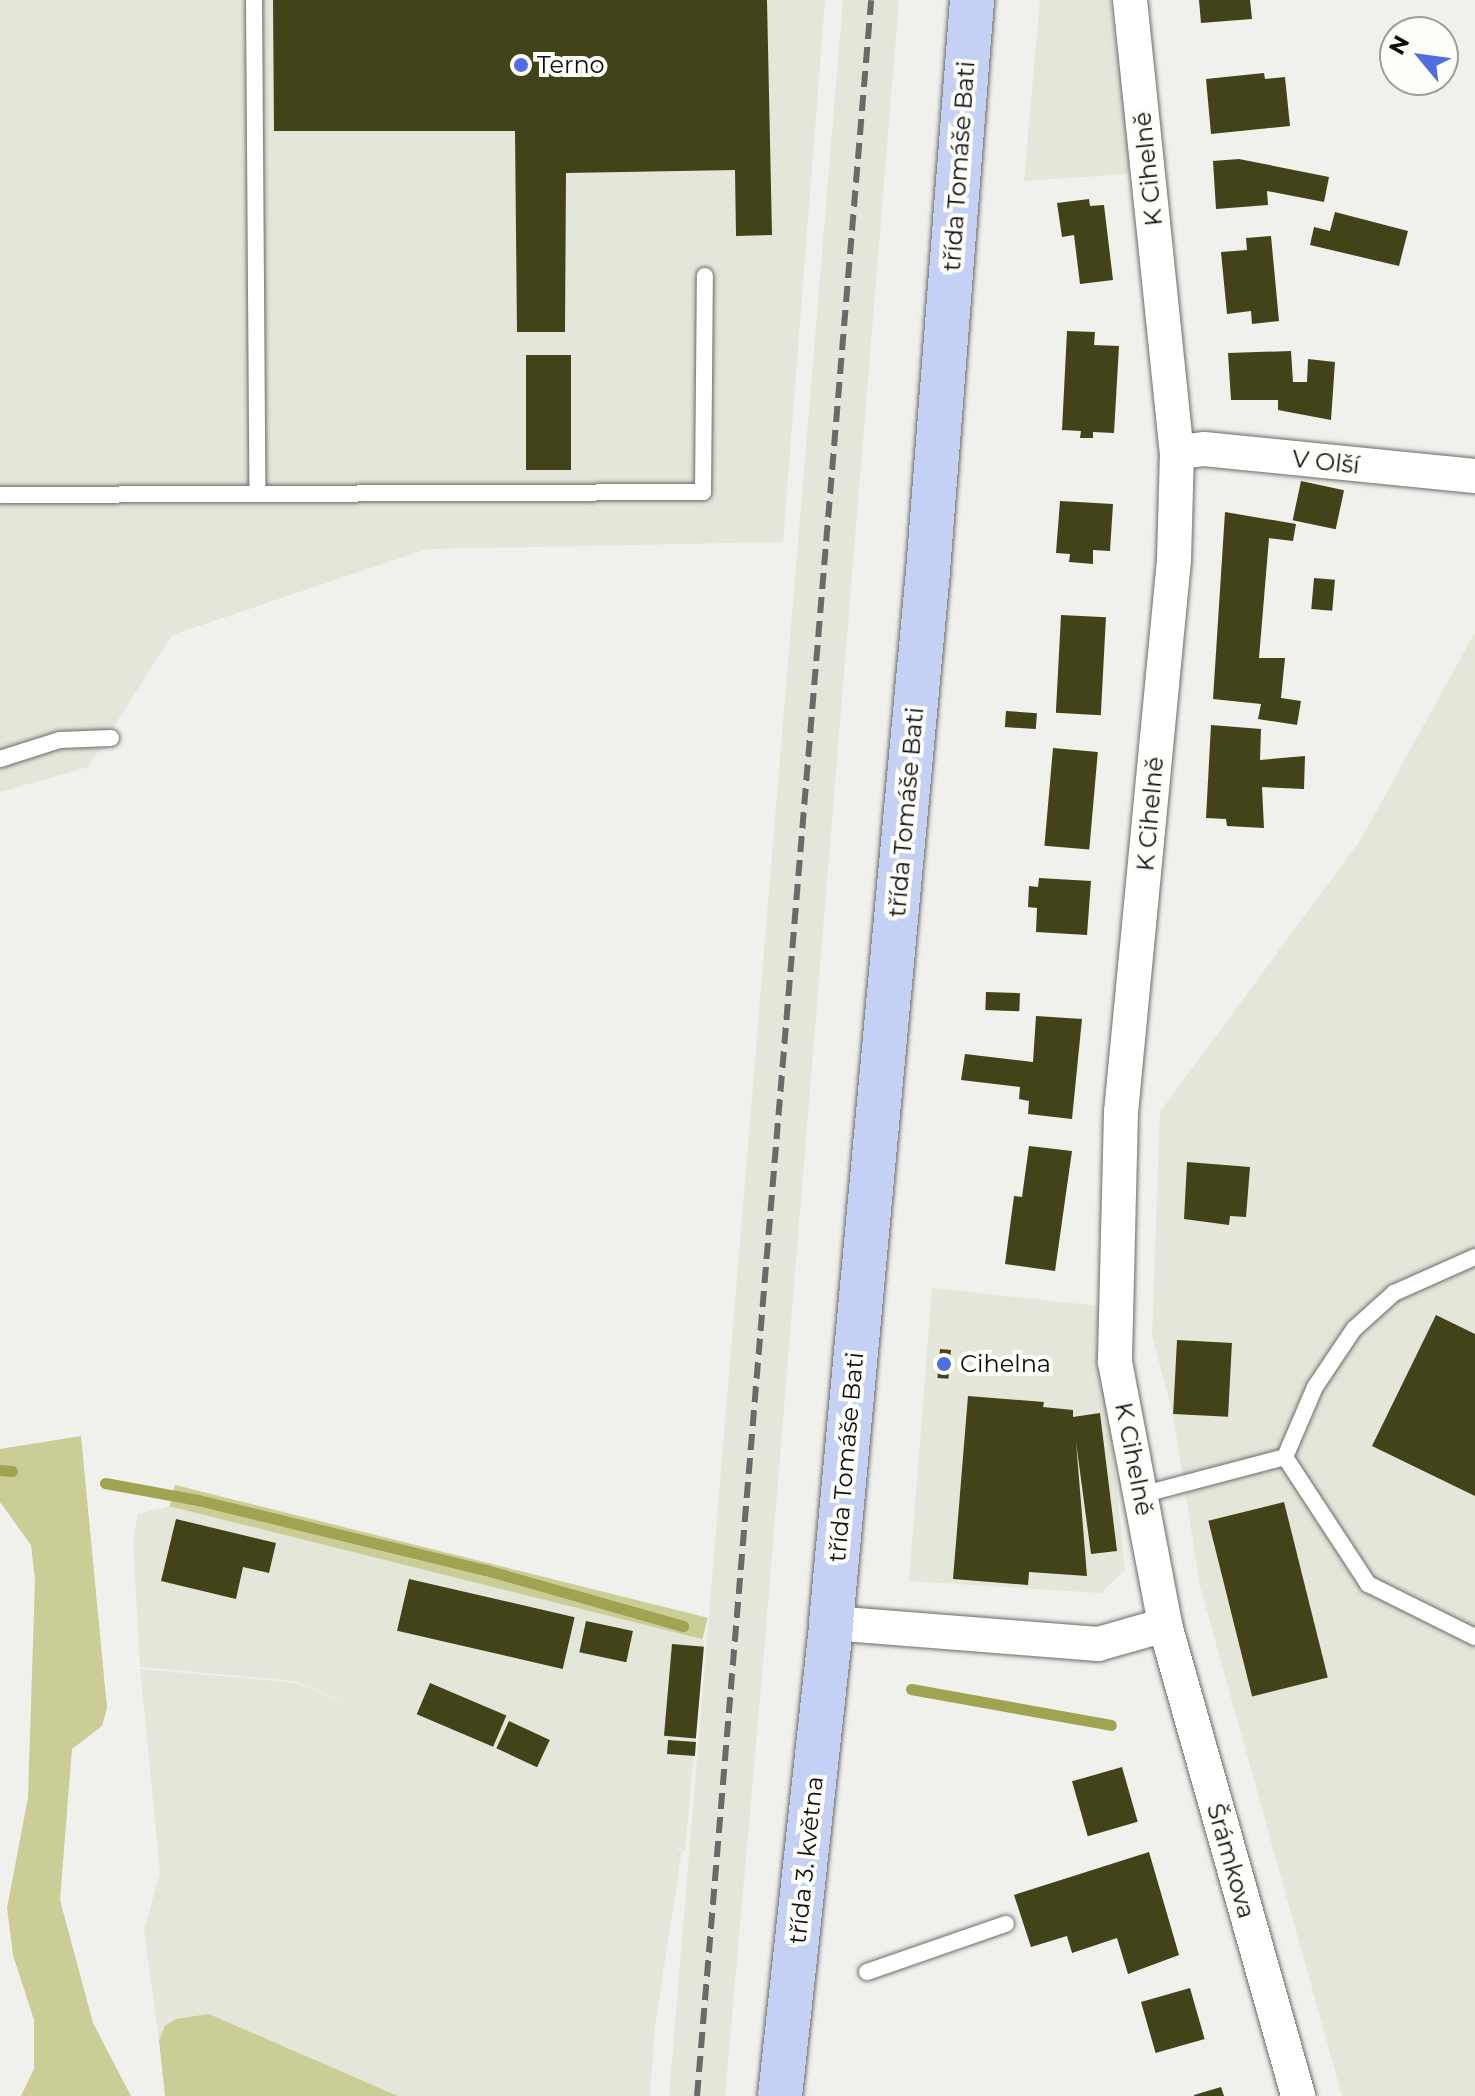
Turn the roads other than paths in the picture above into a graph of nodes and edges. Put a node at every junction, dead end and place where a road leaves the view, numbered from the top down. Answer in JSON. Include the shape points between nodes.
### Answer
{"nodes":[{"id":1,"x":254,"y":0,"type":"edge"},
{"id":2,"x":972,"y":0,"type":"edge"},
{"id":3,"x":1130,"y":0,"type":"edge"},
{"id":4,"x":705,"y":276,"type":"dead end"},
{"id":5,"x":1177,"y":452,"type":"junction"},
{"id":6,"x":1475,"y":476,"type":"edge"},
{"id":7,"x":257,"y":491,"type":"junction"},
{"id":8,"x":0,"y":495,"type":"edge"},
{"id":9,"x":111,"y":738,"type":"dead end"},
{"id":10,"x":0,"y":759,"type":"edge"},
{"id":11,"x":1475,"y":1257,"type":"edge"},
{"id":12,"x":1285,"y":1457,"type":"junction"},
{"id":13,"x":1141,"y":1495,"type":"junction"},
{"id":14,"x":831,"y":1623,"type":"junction"},
{"id":15,"x":1165,"y":1625,"type":"junction"},
{"id":16,"x":1475,"y":1637,"type":"edge"},
{"id":17,"x":1006,"y":1924,"type":"dead end"},
{"id":18,"x":867,"y":1972,"type":"dead end"},
{"id":19,"x":780,"y":2096,"type":"edge"},
{"id":20,"x":1298,"y":2096,"type":"edge"}],
"edges":[{"from":1,"to":7,"type":"lane"},
{"from":2,"to":14,"type":"main road","name":"třída Tomáše Bati","via":[[928,571]]},
{"from":3,"to":5,"type":"street","name":"K Cihelně"},
{"from":4,"to":7,"type":"lane","via":[[703,492]]},
{"from":5,"to":6,"type":"street","name":"V Olší","via":[[1204,449]]},
{"from":5,"to":13,"type":"street","name":"K Cihelně","via":[[1174,560],[1121,1112],[1114,1290],[1115,1362]]},
{"from":7,"to":8,"type":"lane"},
{"from":9,"to":10,"type":"lane","via":[[60,740]]},
{"from":11,"to":12,"type":"lane","via":[[1394,1293],[1354,1329],[1315,1387]]},
{"from":12,"to":13,"type":"lane"},
{"from":12,"to":16,"type":"lane","via":[[1368,1584]]},
{"from":13,"to":15,"type":"street","name":"K Cihelně"},
{"from":14,"to":15,"type":"street","via":[[1098,1644]]},
{"from":14,"to":19,"type":"main road","name":"třída 3. května"},
{"from":15,"to":20,"type":"street","name":"Šrámkova"},
{"from":17,"to":18,"type":"lane"}]}
